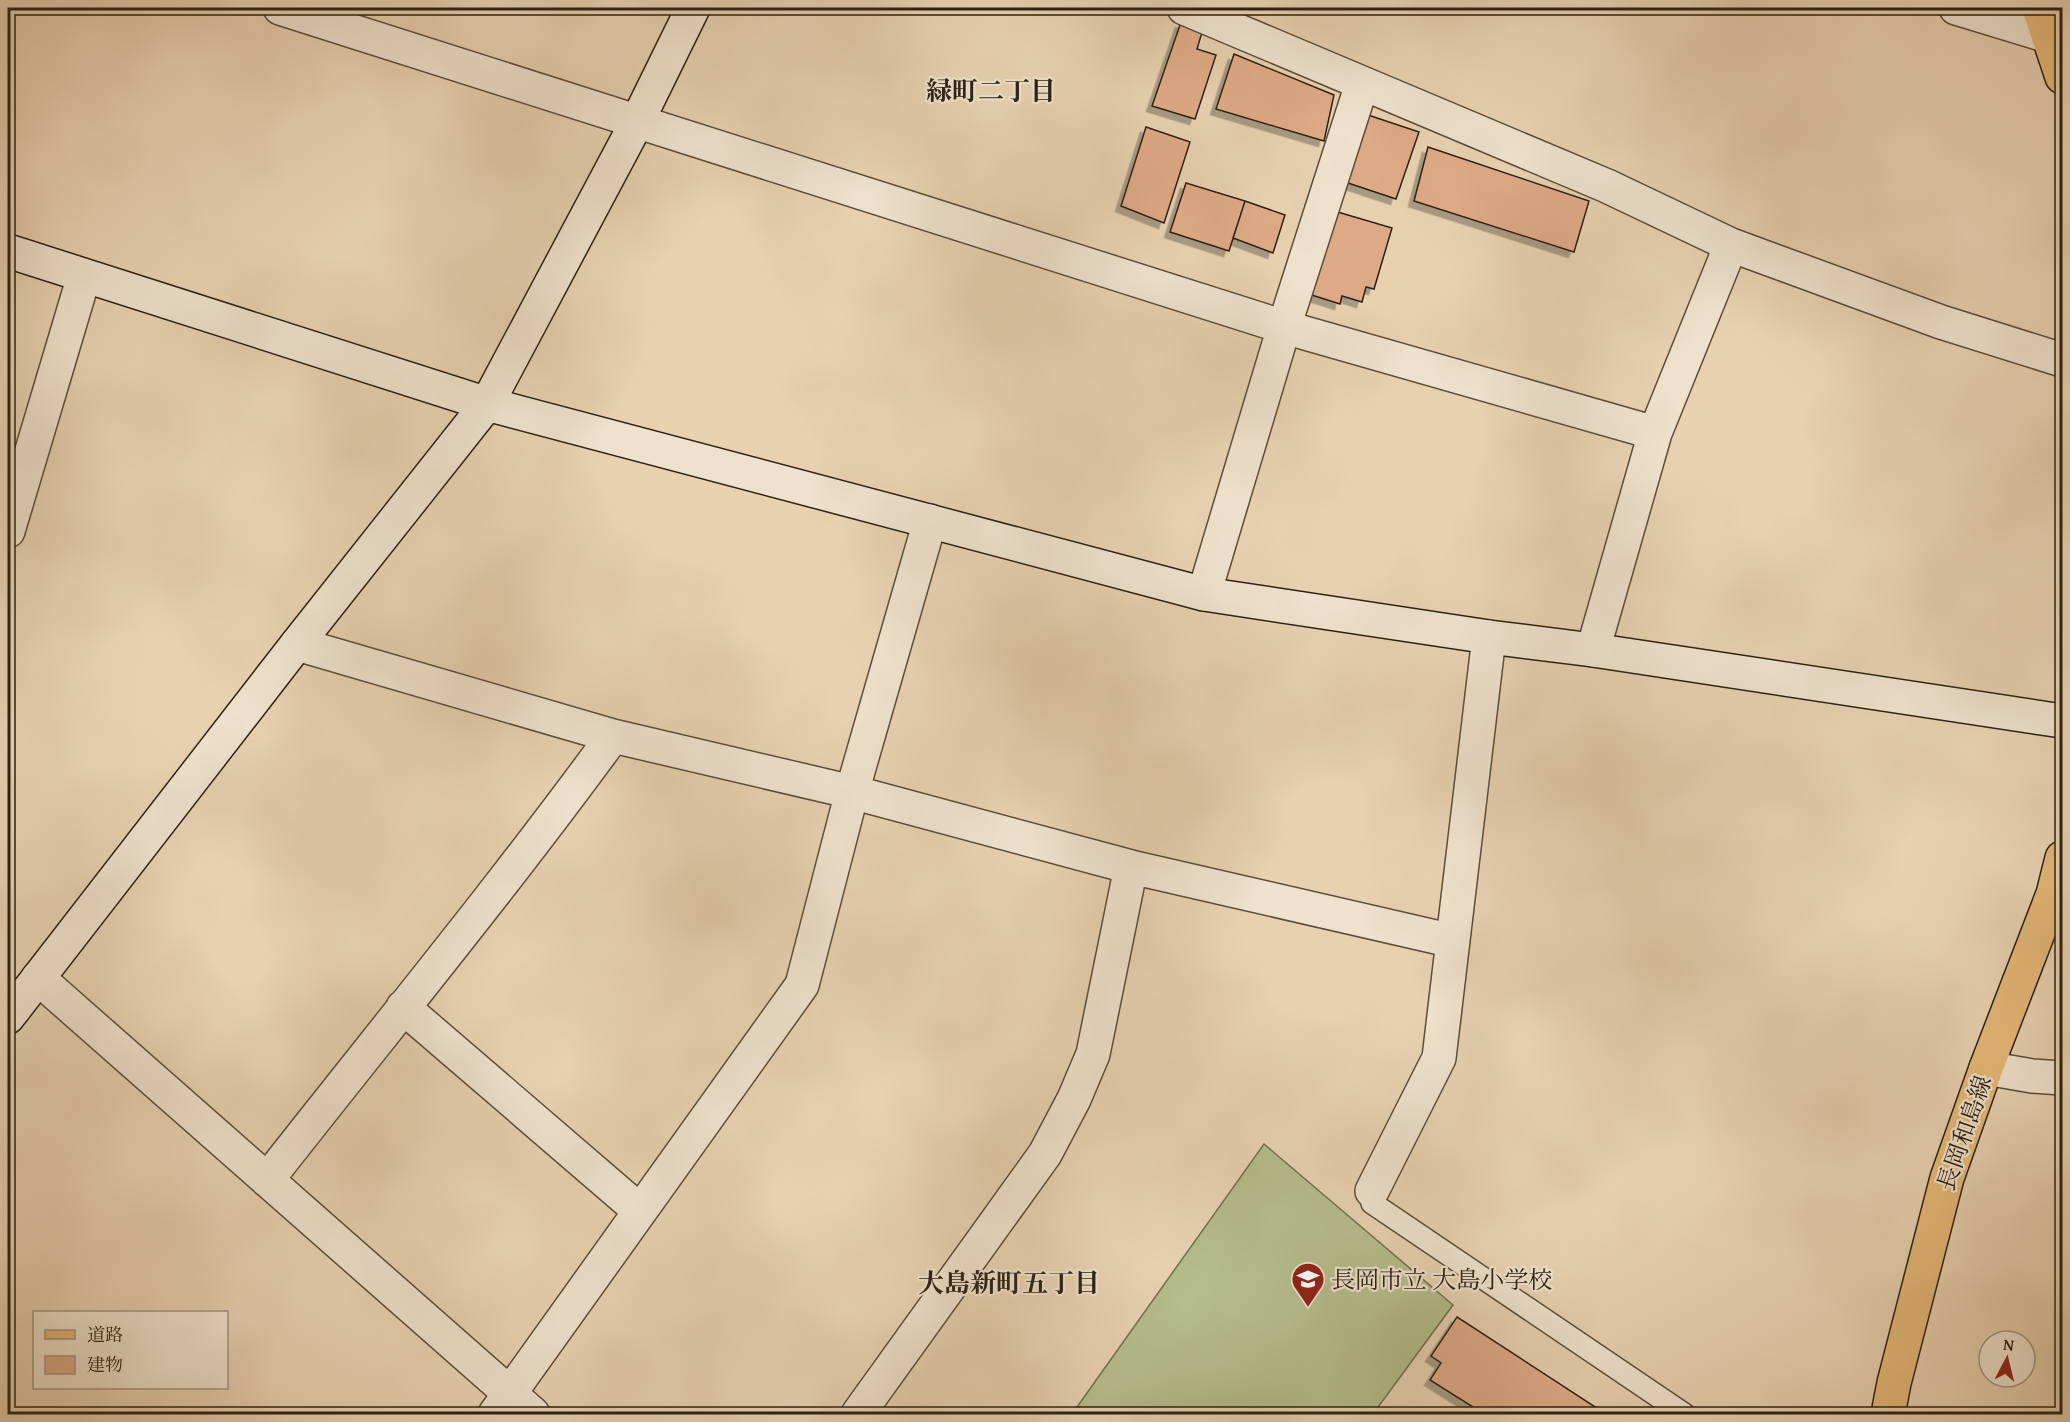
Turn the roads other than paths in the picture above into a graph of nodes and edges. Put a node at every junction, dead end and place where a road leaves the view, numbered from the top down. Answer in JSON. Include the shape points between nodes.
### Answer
{"nodes":[{"id":1,"x":280,"y":8,"type":"edge"},
{"id":2,"x":693,"y":8,"type":"edge"},
{"id":3,"x":1184,"y":8,"type":"edge"},
{"id":4,"x":1956,"y":8,"type":"edge"},
{"id":5,"x":2043,"y":22,"type":"edge"},
{"id":6,"x":2062,"y":77,"type":"edge"},
{"id":7,"x":1362,"y":84,"type":"junction"},
{"id":8,"x":637,"y":122,"type":"junction"},
{"id":9,"x":1731,"y":245,"type":"junction"},
{"id":10,"x":8,"y":251,"type":"edge"},
{"id":11,"x":84,"y":276,"type":"junction"},
{"id":12,"x":1284,"y":327,"type":"junction"},
{"id":13,"x":2062,"y":360,"type":"edge"},
{"id":14,"x":487,"y":404,"type":"junction"},
{"id":15,"x":1655,"y":434,"type":"junction"},
{"id":16,"x":930,"y":521,"type":"junction"},
{"id":17,"x":8,"y":531,"type":"edge"},
{"id":18,"x":1204,"y":594,"type":"junction"},
{"id":19,"x":1489,"y":637,"type":"junction"},
{"id":20,"x":297,"y":644,"type":"junction"},
{"id":21,"x":1593,"y":650,"type":"junction"},
{"id":22,"x":2062,"y":721,"type":"edge"},
{"id":23,"x":613,"y":736,"type":"junction"},
{"id":24,"x":852,"y":792,"type":"junction"},
{"id":25,"x":2062,"y":858,"type":"edge"},
{"id":26,"x":1131,"y":867,"type":"junction"},
{"id":27,"x":1453,"y":941,"type":"junction"},
{"id":28,"x":38,"y":978,"type":"junction"},
{"id":29,"x":403,"y":1007,"type":"junction"},
{"id":30,"x":8,"y":1017,"type":"edge"},
{"id":31,"x":1986,"y":1068,"type":"junction"},
{"id":32,"x":2062,"y":1078,"type":"edge"},
{"id":33,"x":267,"y":1180,"type":"junction"},
{"id":34,"x":1372,"y":1191,"type":"joint"},
{"id":35,"x":640,"y":1210,"type":"junction"},
{"id":36,"x":513,"y":1408,"type":"edge"},
{"id":37,"x":858,"y":1414,"type":"edge"},
{"id":38,"x":1684,"y":1414,"type":"edge"},
{"id":39,"x":1888,"y":1414,"type":"edge"}],
"edges":[{"from":1,"to":8,"type":"street"},
{"from":2,"to":8,"type":"street"},
{"from":3,"to":7,"type":"street"},
{"from":4,"to":5,"type":"street"},
{"from":5,"to":6,"type":"main road"},
{"from":7,"to":9,"type":"street","via":[[1607,186]]},
{"from":7,"to":12,"type":"street"},
{"from":8,"to":12,"type":"street"},
{"from":8,"to":14,"type":"street"},
{"from":9,"to":13,"type":"street","via":[[1941,322]]},
{"from":9,"to":15,"type":"street"},
{"from":10,"to":11,"type":"street"},
{"from":11,"to":14,"type":"street"},
{"from":11,"to":17,"type":"street"},
{"from":12,"to":15,"type":"street"},
{"from":12,"to":18,"type":"street"},
{"from":14,"to":16,"type":"street"},
{"from":14,"to":20,"type":"street"},
{"from":15,"to":21,"type":"street"},
{"from":16,"to":18,"type":"street"},
{"from":16,"to":24,"type":"street"},
{"from":18,"to":19,"type":"street"},
{"from":19,"to":21,"type":"street"},
{"from":19,"to":27,"type":"street"},
{"from":20,"to":23,"type":"street"},
{"from":20,"to":28,"type":"street"},
{"from":21,"to":22,"type":"street"},
{"from":23,"to":24,"type":"street"},
{"from":23,"to":29,"type":"street"},
{"from":24,"to":26,"type":"street"},
{"from":24,"to":35,"type":"street","via":[[802,985]]},
{"from":25,"to":31,"type":"main road","name":"長岡和島線","via":[[2054,894]]},
{"from":26,"to":27,"type":"street"},
{"from":26,"to":37,"type":"street","via":[[1093,1054],[1074,1099],[1045,1154]]},
{"from":27,"to":34,"type":"street","via":[[1439,1058]]},
{"from":28,"to":30,"type":"street"},
{"from":28,"to":33,"type":"street"},
{"from":29,"to":33,"type":"street"},
{"from":29,"to":35,"type":"street"},
{"from":31,"to":32,"type":"street"},
{"from":31,"to":39,"type":"main road","name":"長岡和島線","via":[[1947,1178]]},
{"from":33,"to":36,"type":"street"},
{"from":34,"to":38,"type":"lane","via":[[1372,1203]]},
{"from":35,"to":36,"type":"street"}]}
